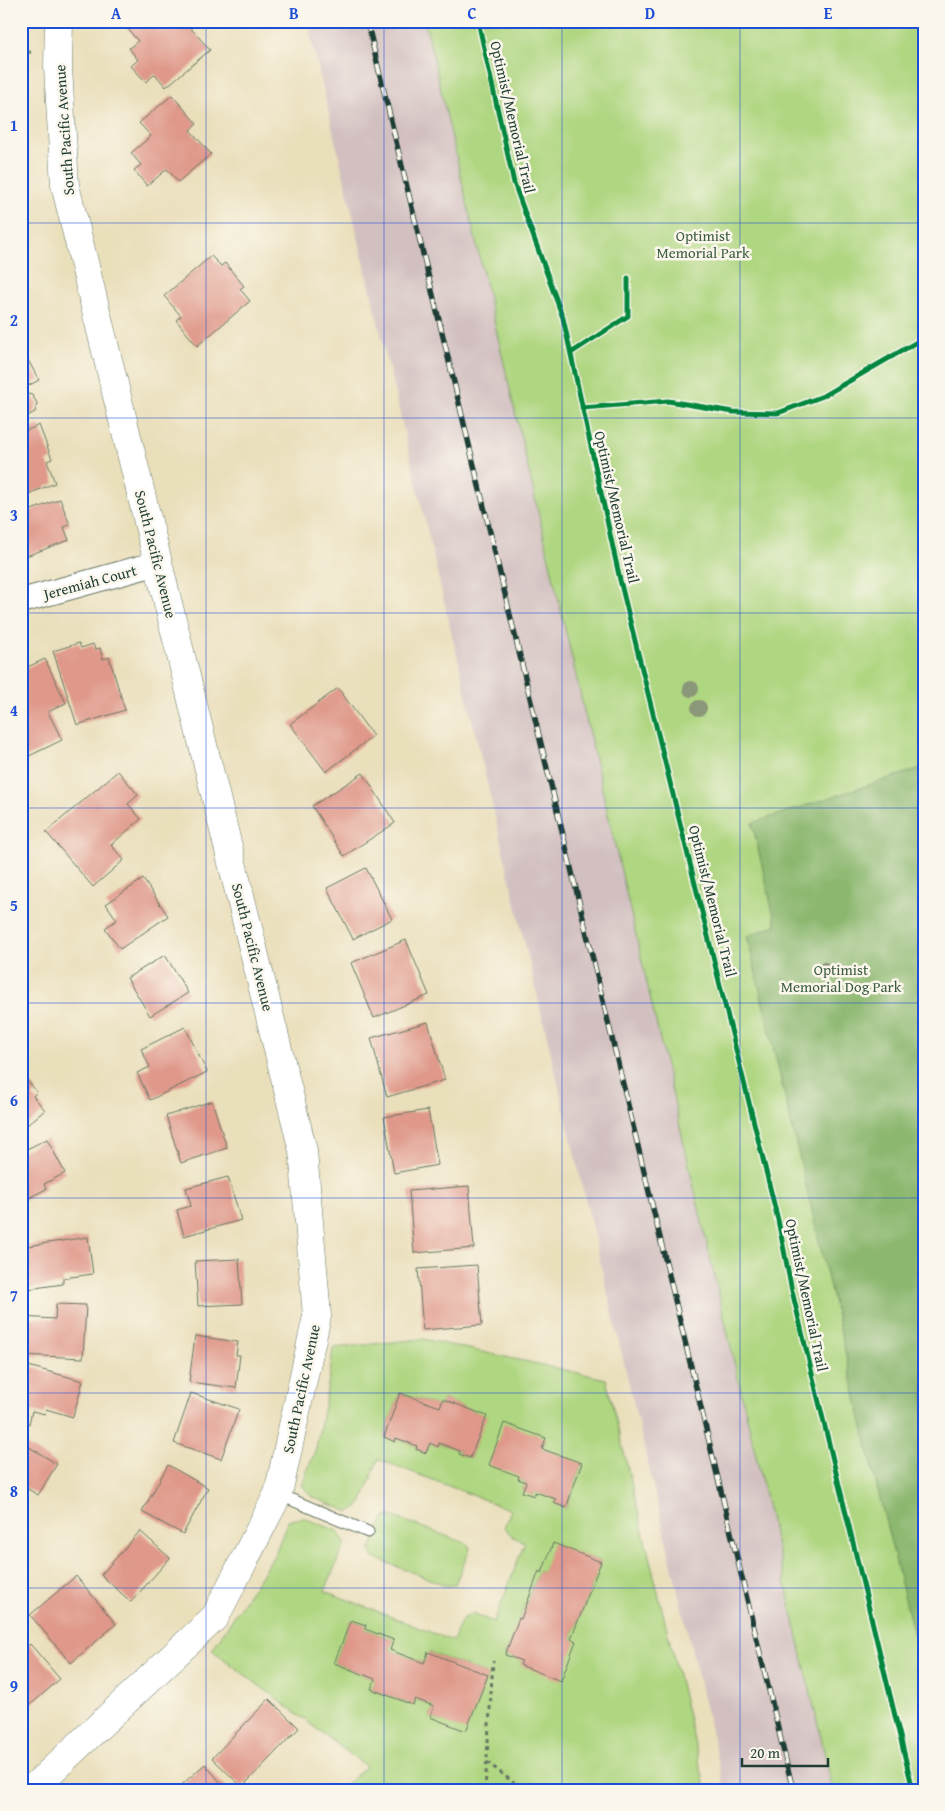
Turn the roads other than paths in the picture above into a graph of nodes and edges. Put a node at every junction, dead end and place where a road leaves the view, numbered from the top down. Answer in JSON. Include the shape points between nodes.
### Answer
{"nodes":[{"id":1,"x":59,"y":21,"type":"edge"},
{"id":2,"x":158,"y":563,"type":"junction"},
{"id":3,"x":21,"y":600,"type":"edge"},
{"id":4,"x":278,"y":1494,"type":"junction"},
{"id":5,"x":368,"y":1532,"type":"dead end"},
{"id":6,"x":31,"y":1790,"type":"edge"}],
"edges":[{"from":1,"to":2,"type":"street","name":"South Pacific Avenue","via":[[58,68],[65,185]]},
{"from":2,"to":3,"type":"street","name":"Jeremiah Court"},
{"from":2,"to":4,"type":"street","name":"South Pacific Avenue","via":[[303,1151],[317,1316]]},
{"from":4,"to":5,"type":"lane"},
{"from":4,"to":6,"type":"street","name":"South Pacific Avenue","via":[[215,1617]]}]}
